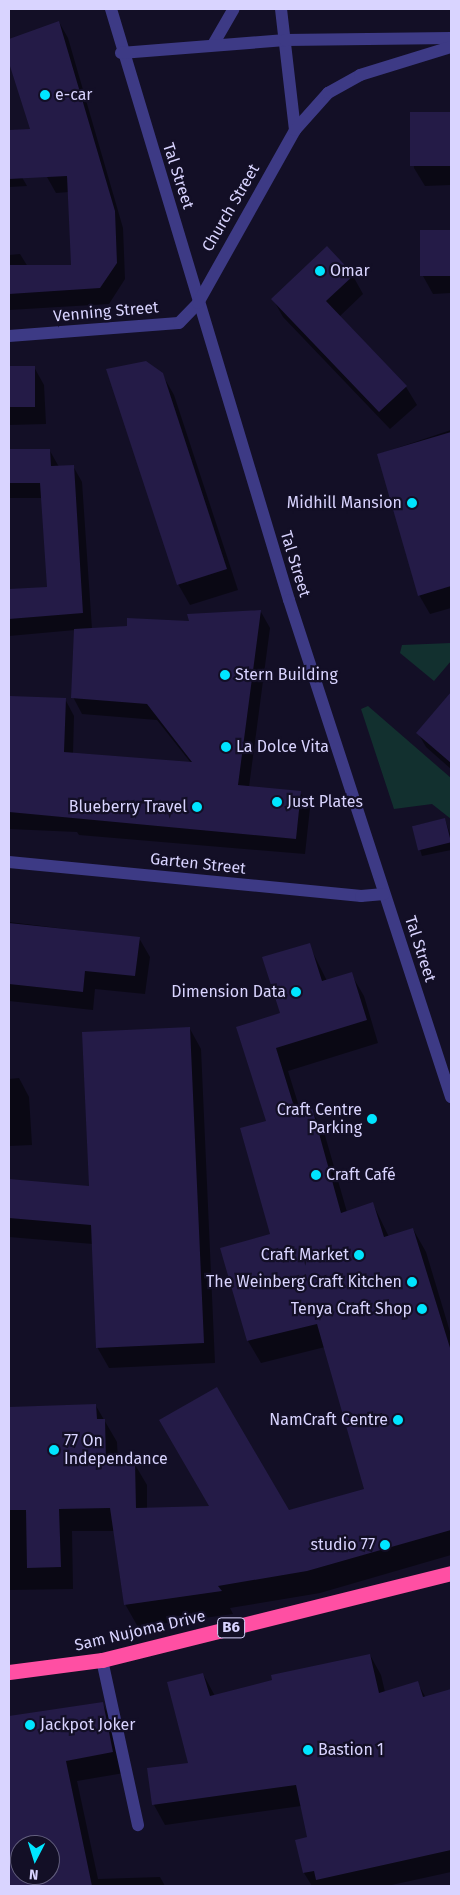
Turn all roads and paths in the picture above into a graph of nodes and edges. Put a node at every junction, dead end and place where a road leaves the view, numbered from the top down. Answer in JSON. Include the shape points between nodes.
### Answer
{"nodes":[{"id":1,"x":111,"y":9,"type":"edge"},
{"id":2,"x":234,"y":9,"type":"edge"},
{"id":3,"x":281,"y":9,"type":"edge"},
{"id":4,"x":451,"y":38,"type":"edge"},
{"id":5,"x":285,"y":40,"type":"junction"},
{"id":6,"x":214,"y":43,"type":"junction"},
{"id":7,"x":451,"y":47,"type":"edge"},
{"id":8,"x":122,"y":53,"type":"junction"},
{"id":9,"x":295,"y":130,"type":"junction"},
{"id":10,"x":198,"y":303,"type":"junction"},
{"id":11,"x":9,"y":336,"type":"edge"},
{"id":12,"x":9,"y":862,"type":"edge"},
{"id":13,"x":384,"y":894,"type":"junction"},
{"id":14,"x":451,"y":1097,"type":"edge"},
{"id":15,"x":451,"y":1573,"type":"edge"},
{"id":16,"x":102,"y":1660,"type":"junction"},
{"id":17,"x":9,"y":1672,"type":"edge"},
{"id":18,"x":138,"y":1825,"type":"dead end"}],
"edges":[{"from":1,"to":8,"type":"street","name":"Tal Street"},
{"from":2,"to":6,"type":"street"},
{"from":3,"to":5,"type":"street"},
{"from":4,"to":5,"type":"street"},
{"from":5,"to":6,"type":"street"},
{"from":5,"to":9,"type":"street"},
{"from":6,"to":8,"type":"street"},
{"from":7,"to":9,"type":"street","name":"Church Street","via":[[360,75],[328,93]]},
{"from":8,"to":10,"type":"street","name":"Tal Street"},
{"from":9,"to":10,"type":"street","name":"Church Street"},
{"from":10,"to":11,"type":"street","name":"Venning Street","via":[[179,323]]},
{"from":10,"to":13,"type":"street","name":"Tal Street"},
{"from":12,"to":13,"type":"street","name":"Garten Street","via":[[361,896]]},
{"from":13,"to":14,"type":"street","name":"Tal Street"},
{"from":15,"to":16,"type":"highway","name":"Sam Nujoma Drive","number":"B6"},
{"from":16,"to":17,"type":"highway","name":"Sam Nujoma Drive","number":"B6"},
{"from":16,"to":18,"type":"street"}]}
